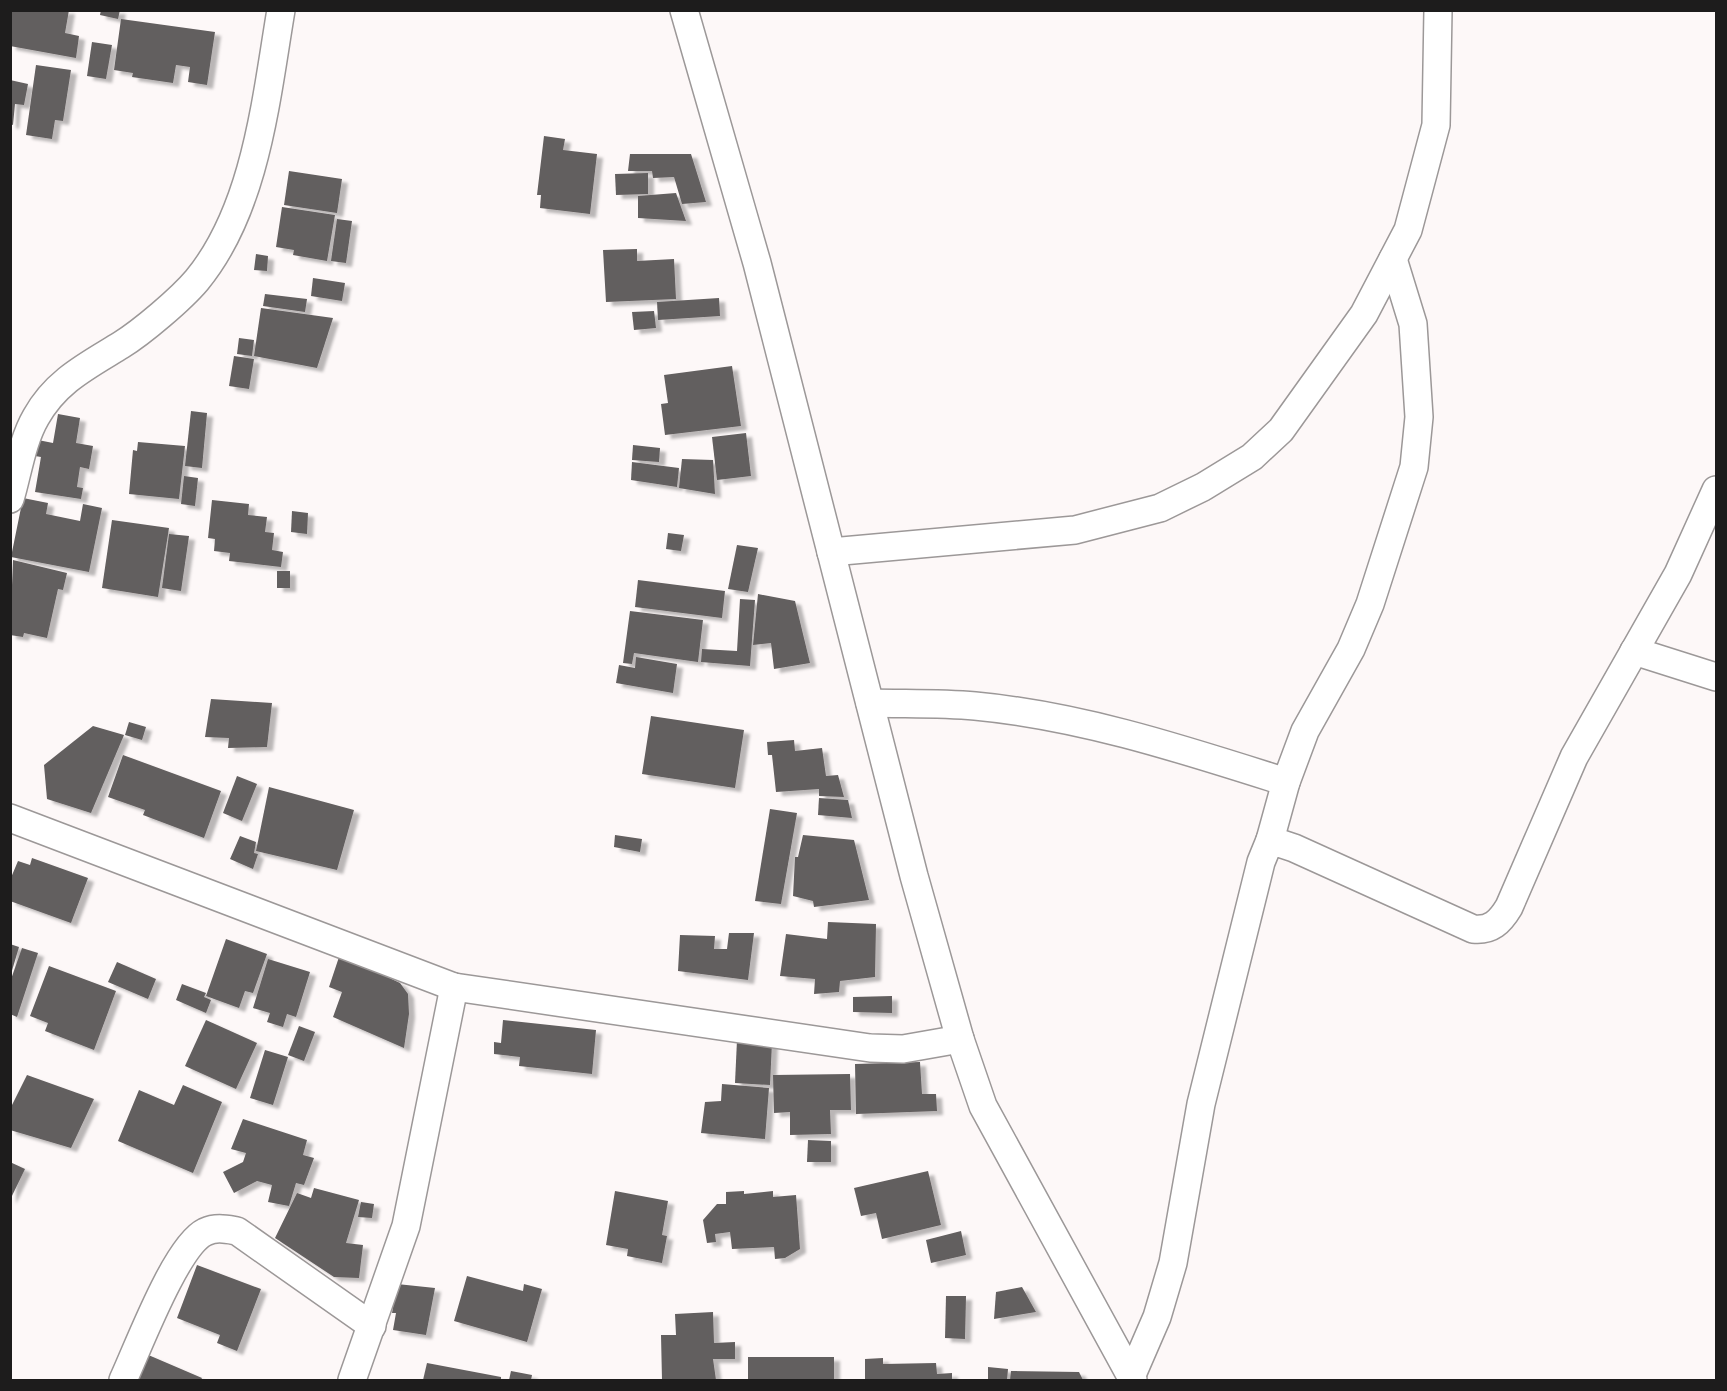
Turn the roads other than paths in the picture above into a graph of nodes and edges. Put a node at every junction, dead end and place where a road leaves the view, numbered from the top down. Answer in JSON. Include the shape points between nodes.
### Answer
{"nodes":[{"id":1,"x":281,"y":10,"type":"edge"},
{"id":2,"x":684,"y":10,"type":"edge"},
{"id":3,"x":1438,"y":10,"type":"edge"},
{"id":4,"x":1393,"y":259,"type":"junction"},
{"id":5,"x":1716,"y":490,"type":"edge"},
{"id":6,"x":10,"y":499,"type":"edge"},
{"id":7,"x":831,"y":552,"type":"junction"},
{"id":8,"x":1634,"y":651,"type":"junction"},
{"id":9,"x":1716,"y":676,"type":"edge"},
{"id":10,"x":870,"y":703,"type":"junction"},
{"id":11,"x":1286,"y":782,"type":"junction"},
{"id":12,"x":11,"y":823,"type":"edge"},
{"id":13,"x":1270,"y":840,"type":"junction"},
{"id":14,"x":454,"y":987,"type":"junction"},
{"id":15,"x":960,"y":1039,"type":"junction"},
{"id":16,"x":372,"y":1326,"type":"junction"},
{"id":17,"x":1132,"y":1379,"type":"edge"},
{"id":18,"x":123,"y":1380,"type":"edge"},
{"id":19,"x":352,"y":1380,"type":"edge"}],
"edges":[{"from":1,"to":6,"type":"street","via":[[256,155],[217,250],[196,281],[175,300],[124,343],[65,379],[43,404],[26,439]]},
{"from":2,"to":7,"type":"street","via":[[757,263]]},
{"from":3,"to":4,"type":"street","via":[[1436,125],[1408,230]]},
{"from":4,"to":7,"type":"street","via":[[1364,314],[1281,430],[1252,457],[1203,487],[1160,508],[1075,530]]},
{"from":4,"to":11,"type":"street","via":[[1413,324],[1419,417],[1414,467],[1370,604],[1351,649],[1305,731]]},
{"from":5,"to":8,"type":"street","via":[[1678,574]]},
{"from":7,"to":10,"type":"street"},
{"from":8,"to":9,"type":"street"},
{"from":8,"to":13,"type":"street","via":[[1574,757],[1509,907],[1495,924],[1483,930],[1473,929]]},
{"from":10,"to":11,"type":"street","via":[[975,706],[1045,717],[1147,739]]},
{"from":10,"to":15,"type":"street"},
{"from":11,"to":13,"type":"street"},
{"from":12,"to":14,"type":"street"},
{"from":13,"to":17,"type":"street","via":[[1261,862],[1201,1104],[1173,1263]]},
{"from":14,"to":15,"type":"street","via":[[870,1048],[903,1049]]},
{"from":14,"to":16,"type":"street","via":[[406,1226]]},
{"from":15,"to":17,"type":"street","via":[[983,1106]]},
{"from":16,"to":18,"type":"street","via":[[237,1231],[215,1228],[192,1241],[178,1262]]},
{"from":16,"to":19,"type":"street"}]}
